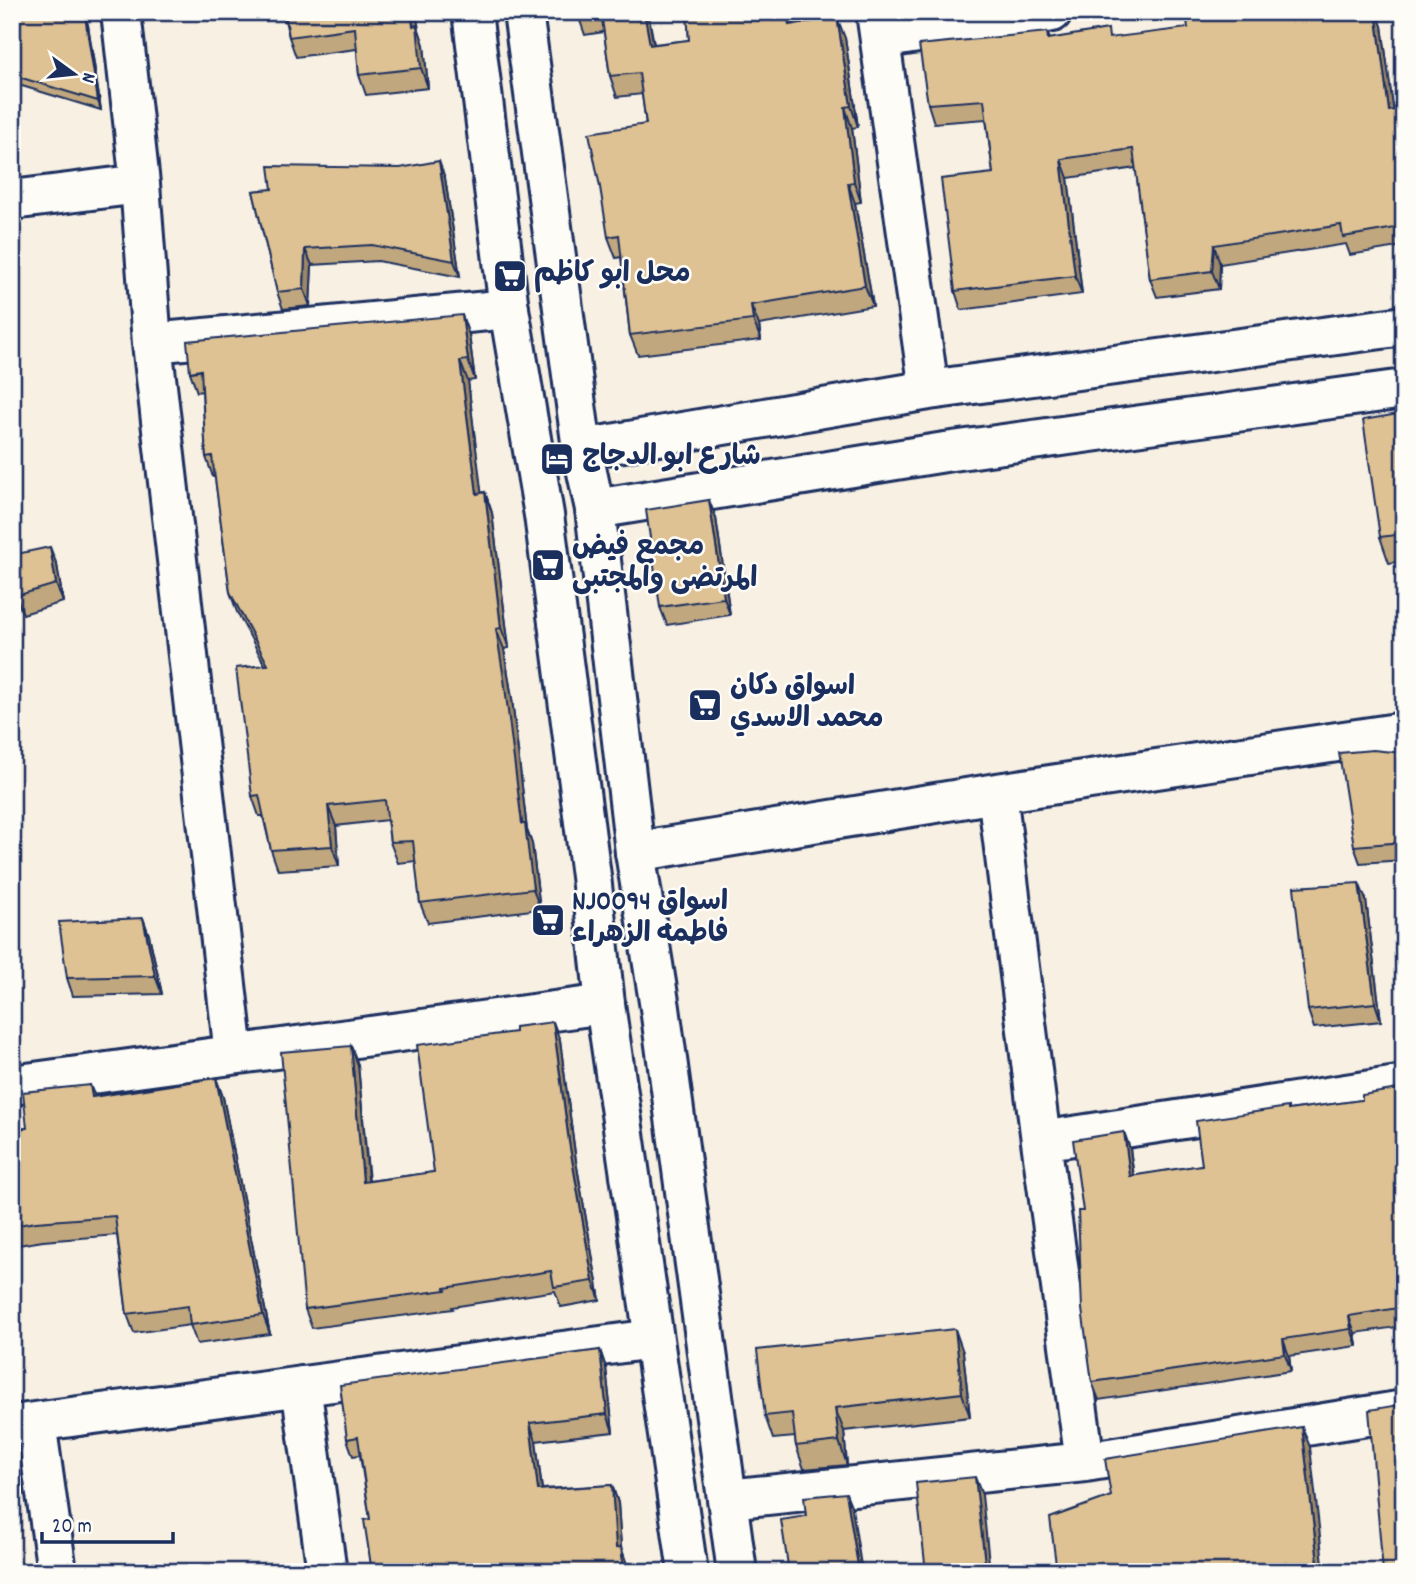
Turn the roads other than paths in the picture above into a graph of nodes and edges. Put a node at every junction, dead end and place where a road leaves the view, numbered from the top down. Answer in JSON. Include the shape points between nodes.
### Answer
{"nodes":[{"id":1,"x":121,"y":12,"type":"edge"},
{"id":2,"x":472,"y":12,"type":"edge"},
{"id":3,"x":523,"y":12,"type":"edge"},
{"id":4,"x":1052,"y":12,"type":"edge"},
{"id":5,"x":878,"y":25,"type":"edge"},
{"id":6,"x":140,"y":184,"type":"junction"},
{"id":7,"x":12,"y":200,"type":"edge"},
{"id":8,"x":509,"y":309,"type":"junction"},
{"id":9,"x":1404,"y":326,"type":"edge"},
{"id":10,"x":152,"y":343,"type":"junction"},
{"id":11,"x":1404,"y":389,"type":"edge"},
{"id":12,"x":929,"y":390,"type":"junction"},
{"id":13,"x":582,"y":449,"type":"junction"},
{"id":14,"x":596,"y":509,"type":"junction"},
{"id":15,"x":1404,"y":732,"type":"edge"},
{"id":16,"x":997,"y":793,"type":"junction"},
{"id":17,"x":635,"y":852,"type":"junction"},
{"id":18,"x":605,"y":1004,"type":"junction"},
{"id":19,"x":234,"y":1054,"type":"junction"},
{"id":20,"x":12,"y":1085,"type":"edge"},
{"id":21,"x":1404,"y":1085,"type":"edge"},
{"id":22,"x":1041,"y":1141,"type":"junction"},
{"id":23,"x":653,"y":1339,"type":"junction"},
{"id":24,"x":301,"y":1386,"type":"junction"},
{"id":25,"x":1404,"y":1410,"type":"edge"},
{"id":26,"x":24,"y":1424,"type":"edge"},
{"id":27,"x":1085,"y":1462,"type":"junction"},
{"id":28,"x":728,"y":1499,"type":"junction"},
{"id":29,"x":57,"y":1572,"type":"edge"},
{"id":30,"x":327,"y":1572,"type":"edge"},
{"id":31,"x":688,"y":1572,"type":"edge"},
{"id":32,"x":737,"y":1572,"type":"edge"}],
"edges":[{"from":1,"to":6,"type":"street"},
{"from":2,"to":8,"type":"street"},
{"from":3,"to":13,"type":"street"},
{"from":4,"to":5,"type":"street"},
{"from":5,"to":12,"type":"street"},
{"from":6,"to":7,"type":"street"},
{"from":6,"to":10,"type":"street"},
{"from":8,"to":10,"type":"street"},
{"from":8,"to":18,"type":"street","via":[[544,515]]},
{"from":9,"to":12,"type":"street"},
{"from":10,"to":19,"type":"street"},
{"from":11,"to":14,"type":"street","via":[[945,452]]},
{"from":12,"to":13,"type":"street"},
{"from":13,"to":14,"type":"street"},
{"from":14,"to":17,"type":"street"},
{"from":15,"to":16,"type":"street"},
{"from":16,"to":17,"type":"street"},
{"from":16,"to":22,"type":"street"},
{"from":17,"to":28,"type":"street"},
{"from":18,"to":19,"type":"street"},
{"from":18,"to":23,"type":"street"},
{"from":19,"to":20,"type":"street"},
{"from":21,"to":22,"type":"street"},
{"from":22,"to":27,"type":"street"},
{"from":23,"to":24,"type":"street"},
{"from":23,"to":31,"type":"street"},
{"from":24,"to":26,"type":"street"},
{"from":24,"to":30,"type":"street"},
{"from":25,"to":27,"type":"street"},
{"from":26,"to":29,"type":"street"},
{"from":27,"to":28,"type":"street"},
{"from":28,"to":32,"type":"street"}]}
